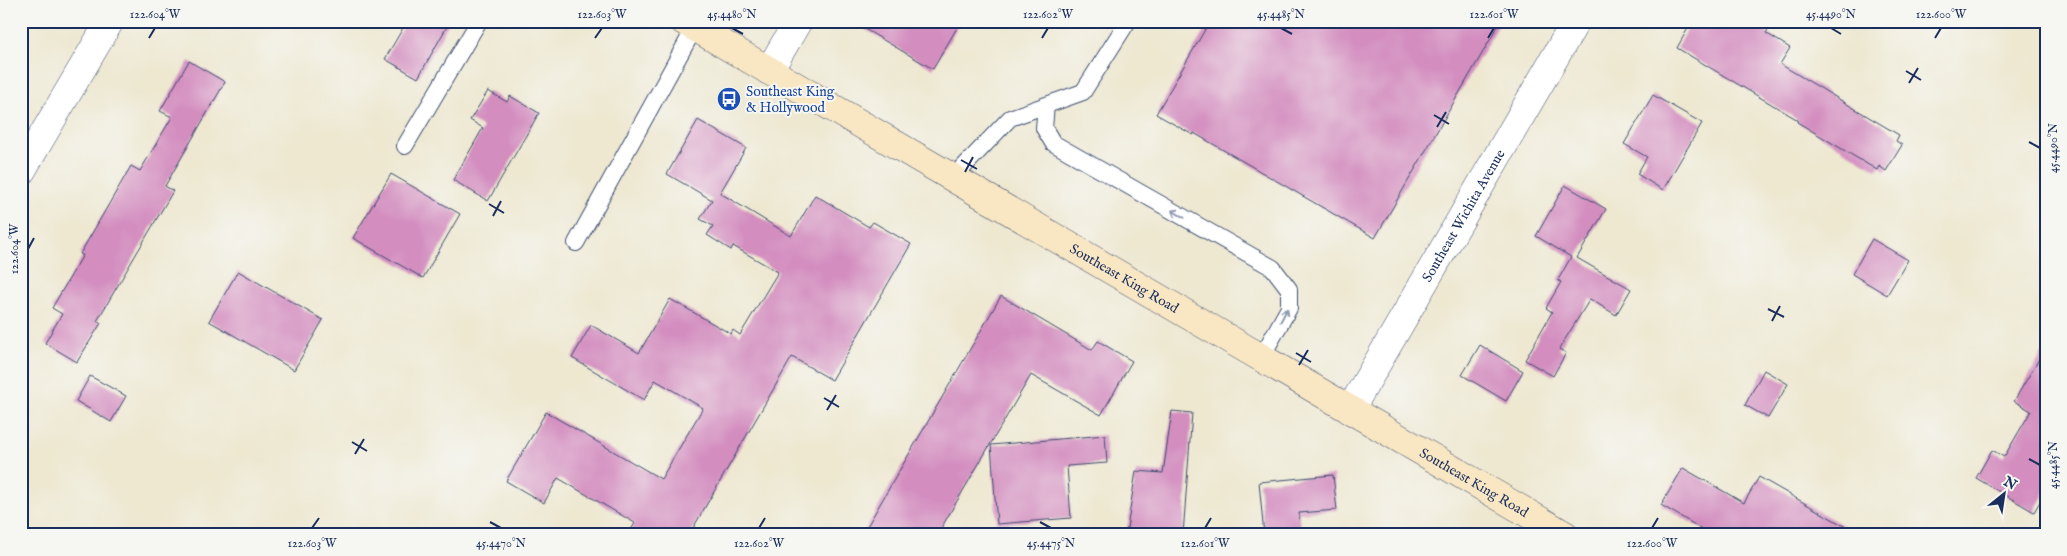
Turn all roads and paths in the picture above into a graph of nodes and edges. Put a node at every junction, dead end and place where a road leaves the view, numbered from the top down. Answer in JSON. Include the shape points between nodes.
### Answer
{"nodes":[{"id":1,"x":110,"y":21,"type":"edge"},
{"id":2,"x":479,"y":21,"type":"edge"},
{"id":3,"x":798,"y":21,"type":"edge"},
{"id":4,"x":1128,"y":21,"type":"edge"},
{"id":5,"x":1576,"y":21,"type":"edge"},
{"id":6,"x":689,"y":24,"type":"edge"},
{"id":7,"x":769,"y":71,"type":"junction"},
{"id":8,"x":1046,"y":105,"type":"junction"},
{"id":9,"x":405,"y":146,"type":"dead end"},
{"id":10,"x":21,"y":172,"type":"edge"},
{"id":11,"x":954,"y":178,"type":"junction"},
{"id":12,"x":576,"y":243,"type":"dead end"},
{"id":13,"x":1261,"y":358,"type":"junction"},
{"id":14,"x":1350,"y":410,"type":"junction"},
{"id":15,"x":1565,"y":535,"type":"edge"}],
"edges":[{"from":1,"to":10,"type":"street"},
{"from":2,"to":9,"type":"lane"},
{"from":3,"to":7,"type":"street"},
{"from":4,"to":8,"type":"lane","via":[[1084,92]]},
{"from":5,"to":14,"type":"street","name":"Southeast Wichita Avenue"},
{"from":6,"to":7,"type":"main road","name":"Southeast King Road"},
{"from":6,"to":12,"type":"lane"},
{"from":7,"to":11,"type":"main road","name":"Southeast King Road"},
{"from":8,"to":11,"type":"lane","via":[[1010,118]]},
{"from":13,"to":8,"type":"lane","one_way":true,"via":[[1289,308],[1289,289],[1273,268],[1053,143],[1044,128]]},
{"from":11,"to":13,"type":"main road","name":"Southeast King Road"},
{"from":13,"to":14,"type":"main road","name":"Southeast King Road"},
{"from":14,"to":15,"type":"main road","name":"Southeast King Road"}]}
